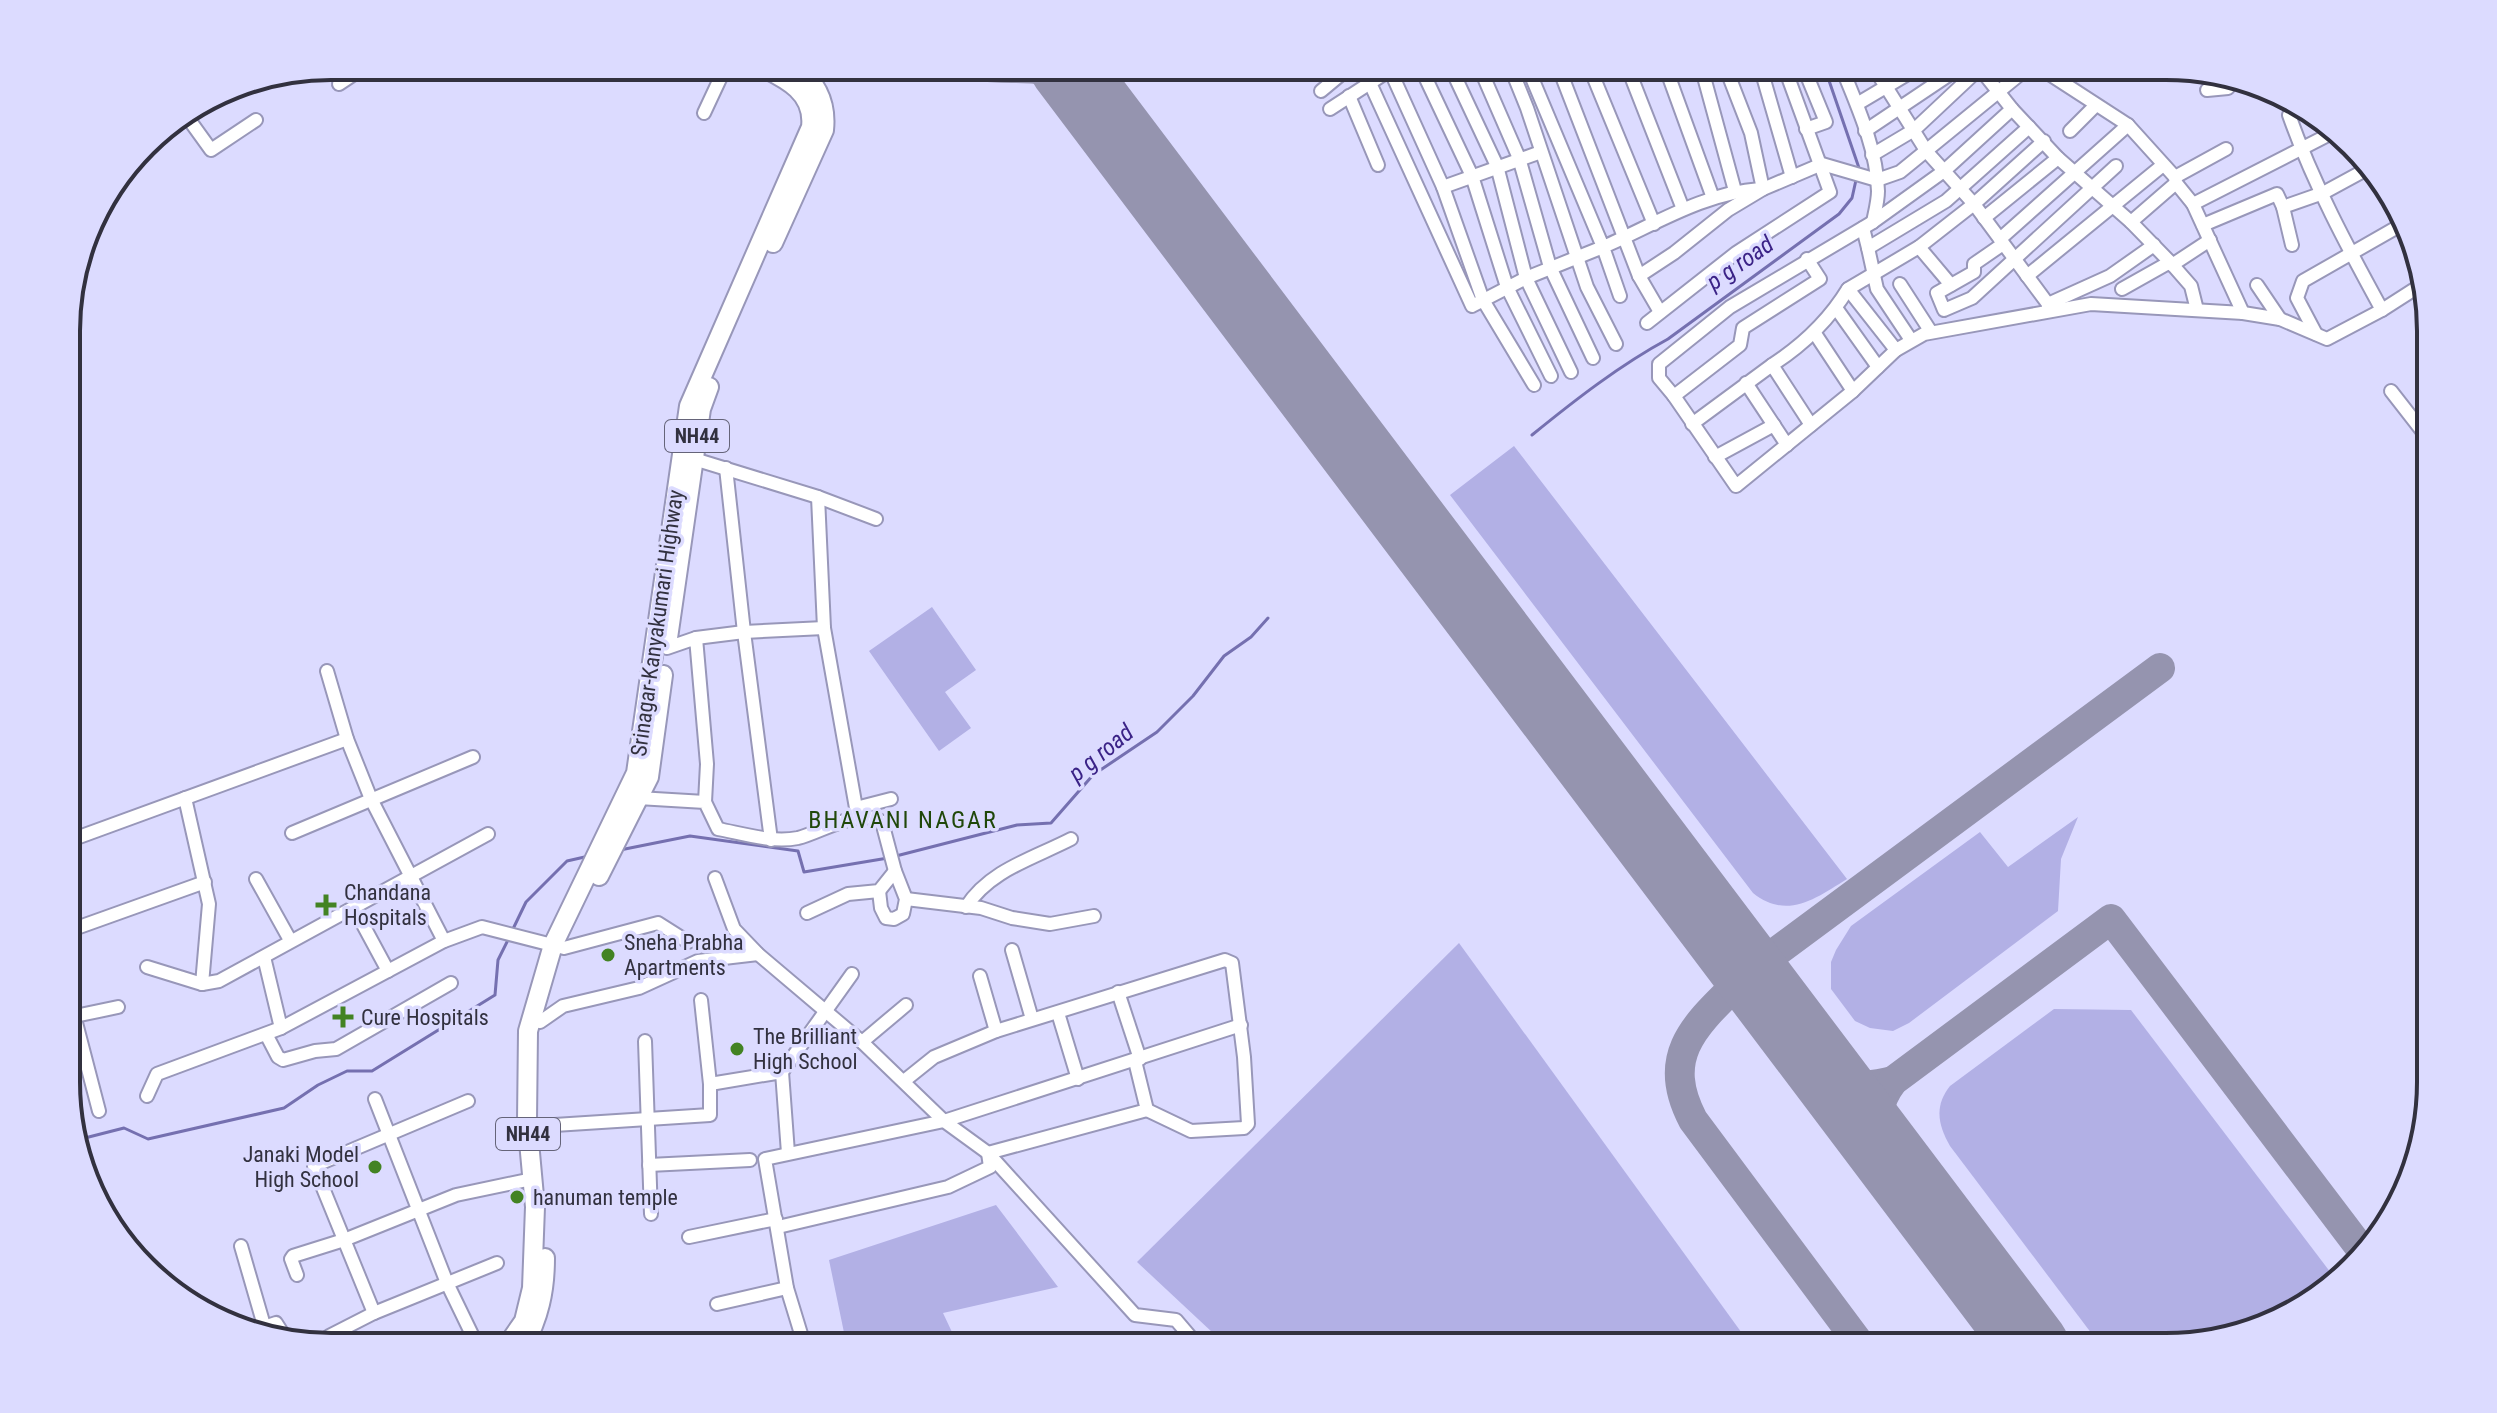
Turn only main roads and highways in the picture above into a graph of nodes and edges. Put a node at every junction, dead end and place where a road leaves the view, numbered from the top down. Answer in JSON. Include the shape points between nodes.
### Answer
{"nodes":[{"id":1,"x":790,"y":80,"type":"edge"},
{"id":2,"x":807,"y":80,"type":"edge"},
{"id":3,"x":614,"y":830,"type":"junction"},
{"id":4,"x":559,"y":947,"type":"junction"},
{"id":5,"x":516,"y":1333,"type":"edge"},
{"id":6,"x":530,"y":1333,"type":"edge"}],
"edges":[{"from":1,"to":3,"type":"highway","name":"Srinagar-Kanyakumari Highway","number":"NH44","via":[[810,103],[811,127],[689,406],[636,773]]},
{"from":2,"to":3,"type":"highway","name":"Srinagar-Kanyakumari Highway","number":"NH44","via":[[822,98],[824,130],[701,409],[649,777]]},
{"from":3,"to":4,"type":"highway","name":"Srinagar-Kanyakumari Highway","number":"NH44"},
{"from":4,"to":5,"type":"highway","name":"Srinagar-Kanyakumari Highway","number":"NH44","via":[[528,1031],[527,1120],[535,1207],[532,1288]]},
{"from":4,"to":6,"type":"highway","name":"Srinagar-Kanyakumari Highway","number":"NH44","via":[[540,1022],[545,1285]]}]}
